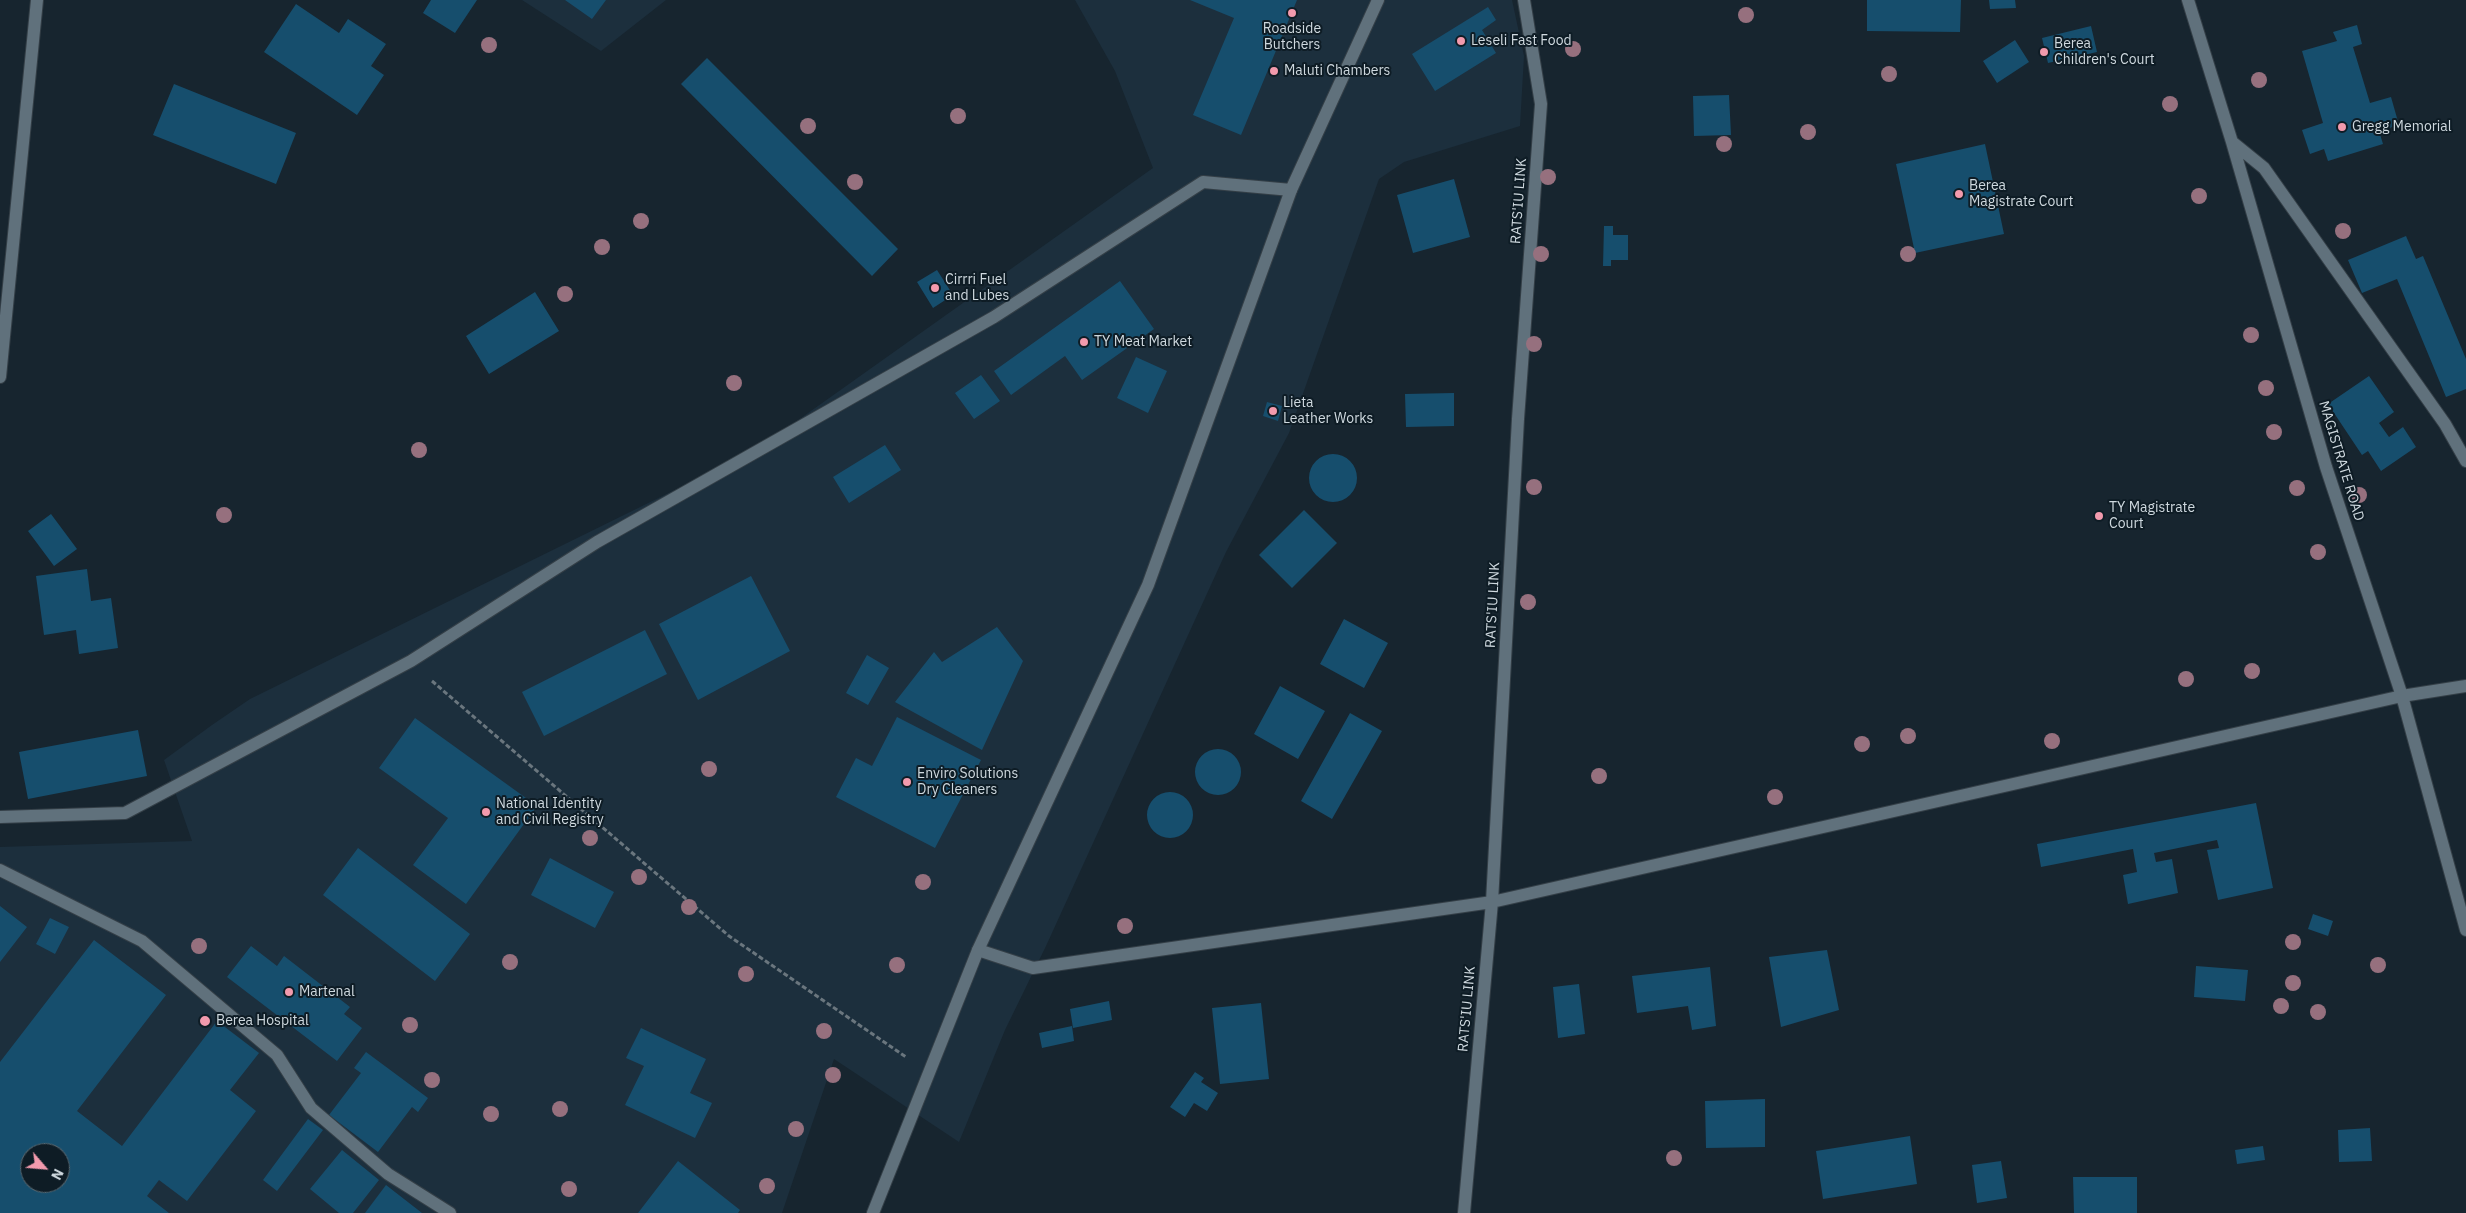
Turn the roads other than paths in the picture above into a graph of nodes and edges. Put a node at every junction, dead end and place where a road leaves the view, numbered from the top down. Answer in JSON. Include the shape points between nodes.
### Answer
{"nodes":[{"id":1,"x":37,"y":0,"type":"edge"},
{"id":2,"x":1378,"y":0,"type":"edge"},
{"id":3,"x":1524,"y":0,"type":"edge"},
{"id":4,"x":2188,"y":0,"type":"edge"},
{"id":5,"x":2232,"y":142,"type":"junction"},
{"id":6,"x":1291,"y":190,"type":"junction"},
{"id":7,"x":0,"y":377,"type":"edge"},
{"id":8,"x":2466,"y":461,"type":"edge"},
{"id":9,"x":2466,"y":686,"type":"edge"},
{"id":10,"x":2402,"y":696,"type":"junction"},
{"id":11,"x":0,"y":817,"type":"edge"},
{"id":12,"x":0,"y":870,"type":"edge"},
{"id":13,"x":1492,"y":902,"type":"junction"},
{"id":14,"x":2466,"y":930,"type":"edge"},
{"id":15,"x":978,"y":950,"type":"junction"},
{"id":16,"x":450,"y":1213,"type":"edge"},
{"id":17,"x":873,"y":1213,"type":"edge"},
{"id":18,"x":1464,"y":1213,"type":"edge"}],
"edges":[{"from":1,"to":7,"type":"street"},
{"from":2,"to":6,"type":"street"},
{"from":3,"to":13,"type":"street","name":"RATS'IU LINK","via":[[1541,104],[1517,429]]},
{"from":4,"to":5,"type":"street","name":"MAGISTRATE ROAD"},
{"from":5,"to":8,"type":"street","via":[[2264,168],[2445,424]]},
{"from":5,"to":10,"type":"street","name":"MAGISTRATE ROAD","via":[[2326,467]]},
{"from":6,"to":11,"type":"street","via":[[1203,182],[994,317],[597,542],[411,662],[125,813]]},
{"from":6,"to":15,"type":"street","via":[[1148,585]]},
{"from":9,"to":10,"type":"street"},
{"from":10,"to":13,"type":"street"},
{"from":10,"to":14,"type":"street","name":"MAGISTRATE ROAD"},
{"from":12,"to":16,"type":"street","via":[[142,941],[277,1055],[311,1108],[388,1174]]},
{"from":13,"to":15,"type":"street","via":[[1033,968]]},
{"from":13,"to":18,"type":"street","name":"RATS'IU LINK"},
{"from":15,"to":17,"type":"street"}]}
